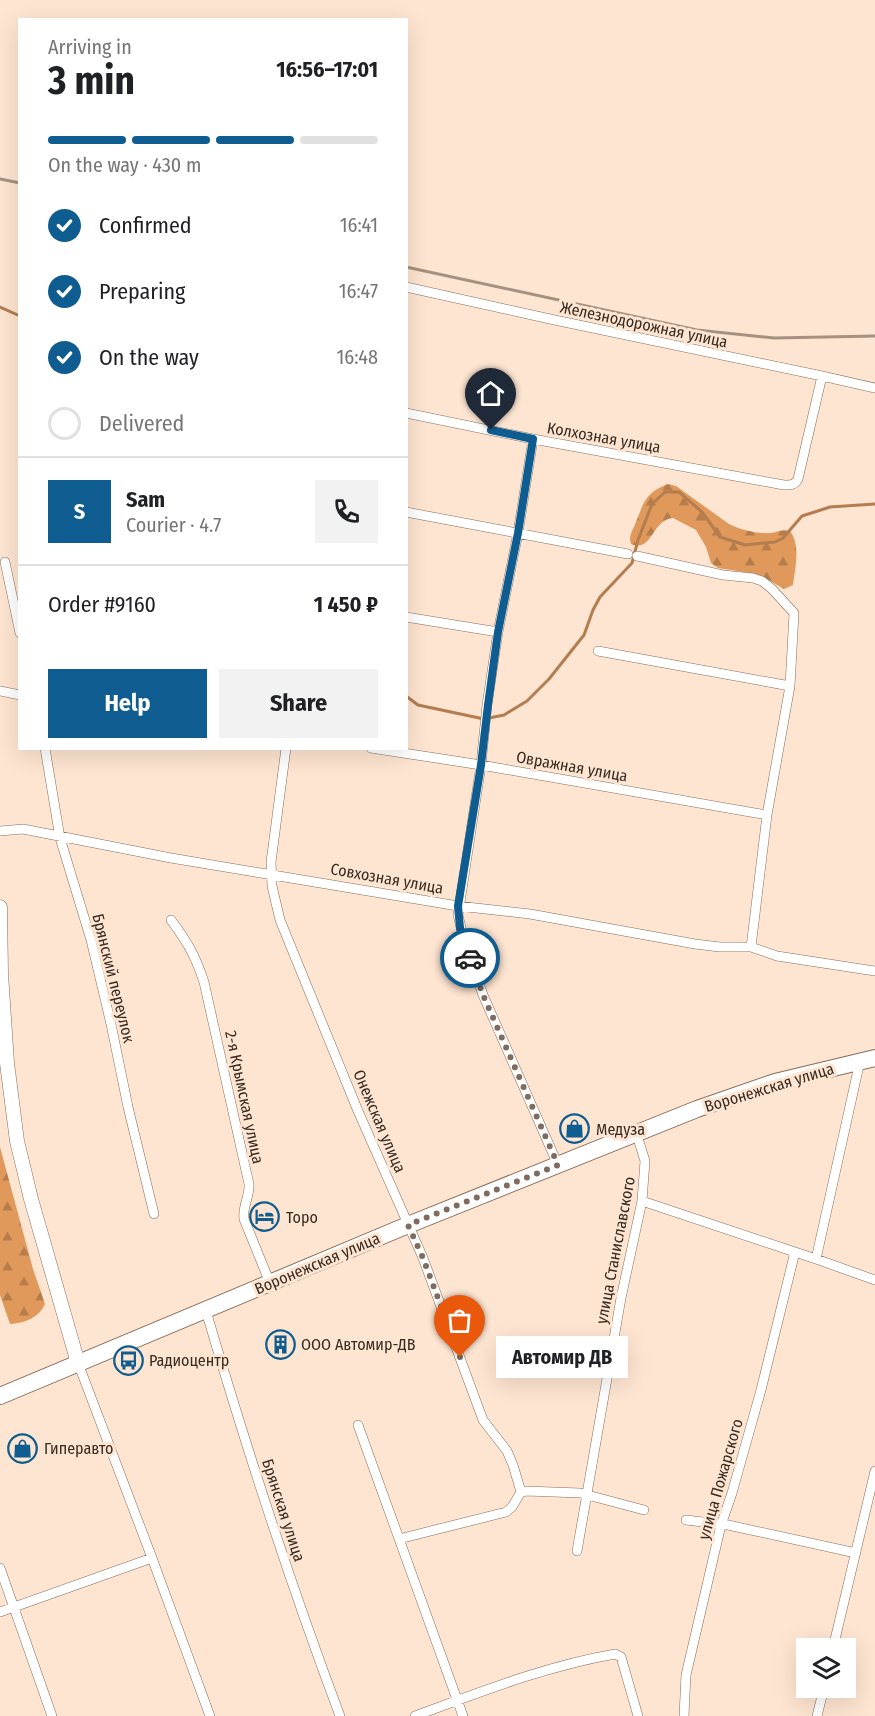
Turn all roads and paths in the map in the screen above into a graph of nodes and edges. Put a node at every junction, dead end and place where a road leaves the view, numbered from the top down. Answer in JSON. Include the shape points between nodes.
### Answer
{"nodes":[{"id":1,"x":408,"y":287,"type":"edge"},
{"id":2,"x":822,"y":376,"type":"junction"},
{"id":3,"x":875,"y":388,"type":"edge"},
{"id":4,"x":408,"y":412,"type":"edge"},
{"id":5,"x":533,"y":439,"type":"junction"},
{"id":6,"x":408,"y":512,"type":"edge"},
{"id":7,"x":518,"y":533,"type":"junction"},
{"id":8,"x":6,"y":562,"type":"dead end"},
{"id":9,"x":408,"y":617,"type":"edge"},
{"id":10,"x":18,"y":623,"type":"edge"},
{"id":11,"x":498,"y":632,"type":"junction"},
{"id":12,"x":598,"y":651,"type":"dead end"},
{"id":13,"x":790,"y":686,"type":"junction"},
{"id":14,"x":0,"y":691,"type":"edge"},
{"id":15,"x":18,"y":695,"type":"edge"},
{"id":16,"x":45,"y":750,"type":"edge"},
{"id":17,"x":286,"y":750,"type":"edge"},
{"id":18,"x":384,"y":750,"type":"edge"},
{"id":19,"x":481,"y":765,"type":"junction"},
{"id":20,"x":767,"y":815,"type":"junction"},
{"id":21,"x":0,"y":831,"type":"edge"},
{"id":22,"x":60,"y":838,"type":"junction"},
{"id":23,"x":272,"y":874,"type":"junction"},
{"id":24,"x":458,"y":906,"type":"junction"},
{"id":25,"x":0,"y":907,"type":"edge"},
{"id":26,"x":171,"y":920,"type":"dead end"},
{"id":27,"x":752,"y":947,"type":"junction"},
{"id":28,"x":875,"y":971,"type":"edge"},
{"id":29,"x":867,"y":1059,"type":"edge"},
{"id":30,"x":636,"y":1132,"type":"junction"},
{"id":31,"x":558,"y":1165,"type":"junction"},
{"id":32,"x":642,"y":1201,"type":"junction"},
{"id":33,"x":154,"y":1214,"type":"dead end"},
{"id":34,"x":408,"y":1225,"type":"junction"},
{"id":35,"x":795,"y":1252,"type":"junction"},
{"id":36,"x":816,"y":1258,"type":"junction"},
{"id":37,"x":875,"y":1280,"type":"edge"},
{"id":38,"x":270,"y":1283,"type":"junction"},
{"id":39,"x":206,"y":1311,"type":"junction"},
{"id":40,"x":78,"y":1363,"type":"junction"},
{"id":41,"x":0,"y":1396,"type":"edge"},
{"id":42,"x":358,"y":1425,"type":"dead end"},
{"id":43,"x":875,"y":1471,"type":"edge"},
{"id":44,"x":521,"y":1492,"type":"junction"},
{"id":45,"x":587,"y":1495,"type":"junction"},
{"id":46,"x":644,"y":1510,"type":"dead end"},
{"id":47,"x":686,"y":1520,"type":"dead end"},
{"id":48,"x":721,"y":1525,"type":"junction"},
{"id":49,"x":399,"y":1539,"type":"junction"},
{"id":50,"x":577,"y":1551,"type":"dead end"},
{"id":51,"x":856,"y":1553,"type":"junction"},
{"id":52,"x":152,"y":1558,"type":"junction"},
{"id":53,"x":0,"y":1568,"type":"edge"},
{"id":54,"x":13,"y":1607,"type":"junction"},
{"id":55,"x":0,"y":1612,"type":"edge"},
{"id":56,"x":835,"y":1638,"type":"edge"},
{"id":57,"x":822,"y":1698,"type":"edge"},
{"id":58,"x":458,"y":1700,"type":"junction"},
{"id":59,"x":52,"y":1716,"type":"edge"},
{"id":60,"x":210,"y":1716,"type":"edge"},
{"id":61,"x":340,"y":1716,"type":"edge"},
{"id":62,"x":415,"y":1716,"type":"edge"},
{"id":63,"x":463,"y":1716,"type":"edge"},
{"id":64,"x":638,"y":1716,"type":"edge"},
{"id":65,"x":684,"y":1716,"type":"edge"},
{"id":66,"x":817,"y":1716,"type":"edge"}],
"edges":[{"from":1,"to":2,"type":"street","name":"Железнодорожная улица"},
{"from":2,"to":3,"type":"street","name":"Железнодорожная улица"},
{"from":2,"to":5,"type":"street","name":"Колхозная улица","via":[[796,483],[784,485]]},
{"from":4,"to":5,"type":"street","name":"Колхозная улица"},
{"from":5,"to":7,"type":"street"},
{"from":6,"to":7,"type":"street"},
{"from":7,"to":11,"type":"street"},
{"from":7,"to":13,"type":"street","via":[[762,581],[794,613]]},
{"from":8,"to":10,"type":"street"},
{"from":9,"to":11,"type":"street"},
{"from":11,"to":19,"type":"street"},
{"from":12,"to":13,"type":"street"},
{"from":13,"to":20,"type":"street"},
{"from":14,"to":15,"type":"street"},
{"from":16,"to":22,"type":"street","name":"Брянский переулок"},
{"from":17,"to":23,"type":"street","name":"Онежская улица"},
{"from":18,"to":19,"type":"street","name":"Овражная улица"},
{"from":19,"to":20,"type":"street","name":"Овражная улица"},
{"from":19,"to":24,"type":"street"},
{"from":20,"to":27,"type":"street"},
{"from":21,"to":22,"type":"street","name":"Совхозная улица","via":[[23,830]]},
{"from":22,"to":23,"type":"street","name":"Совхозная улица"},
{"from":22,"to":33,"type":"street","name":"Брянский переулок","via":[[93,950]]},
{"from":23,"to":24,"type":"street","name":"Совхозная улица"},
{"from":23,"to":34,"type":"street","name":"Онежская улица","via":[[280,920]]},
{"from":24,"to":27,"type":"street","name":"Совхозная улица","via":[[530,914],[720,947]]},
{"from":24,"to":31,"type":"street","via":[[460,928],[483,995]]},
{"from":25,"to":40,"type":"main road","via":[[7,1063],[17,1141]]},
{"from":26,"to":38,"type":"street","name":"2-я Крымская улица","via":[[188,943],[204,982],[249,1184],[244,1219]]},
{"from":27,"to":28,"type":"street","name":"Совхозная улица","via":[[777,956]]},
{"from":29,"to":30,"type":"highway","name":"Воронежская улица","via":[[744,1092]]},
{"from":29,"to":36,"type":"street"},
{"from":30,"to":31,"type":"highway","name":"Воронежская улица"},
{"from":30,"to":32,"type":"street","name":"улица Станиславского","via":[[645,1161]]},
{"from":31,"to":34,"type":"highway","name":"Воронежская улица"},
{"from":32,"to":35,"type":"street"},
{"from":32,"to":45,"type":"street","name":"улица Станиславского"},
{"from":34,"to":38,"type":"highway","name":"Воронежская улица"},
{"from":34,"to":44,"type":"street","name":"Онежская улица","via":[[483,1420],[507,1451]]},
{"from":35,"to":36,"type":"street"},
{"from":35,"to":48,"type":"street","name":"улица Пожарского","via":[[761,1390]]},
{"from":36,"to":37,"type":"street"},
{"from":38,"to":39,"type":"highway","name":"Воронежская улица"},
{"from":39,"to":40,"type":"highway","name":"Воронежская улица"},
{"from":39,"to":61,"type":"street","name":"Брянская улица","via":[[277,1538]]},
{"from":40,"to":41,"type":"highway","name":"Воронежская улица"},
{"from":40,"to":52,"type":"street"},
{"from":42,"to":49,"type":"street"},
{"from":43,"to":51,"type":"street"},
{"from":44,"to":45,"type":"street"},
{"from":44,"to":49,"type":"street","via":[[506,1512]]},
{"from":45,"to":46,"type":"street"},
{"from":45,"to":50,"type":"street","name":"улица Станиславского"},
{"from":47,"to":48,"type":"street"},
{"from":48,"to":51,"type":"street"},
{"from":48,"to":65,"type":"street","name":"улица Пожарского","via":[[686,1675]]},
{"from":49,"to":58,"type":"street"},
{"from":51,"to":56,"type":"street"},
{"from":52,"to":54,"type":"street"},
{"from":52,"to":60,"type":"street"},
{"from":53,"to":54,"type":"street"},
{"from":54,"to":55,"type":"street"},
{"from":54,"to":59,"type":"street"},
{"from":57,"to":66,"type":"street"},
{"from":58,"to":62,"type":"street"},
{"from":58,"to":63,"type":"street"},
{"from":58,"to":64,"type":"street","via":[[578,1661],[615,1654],[621,1657]]}]}
